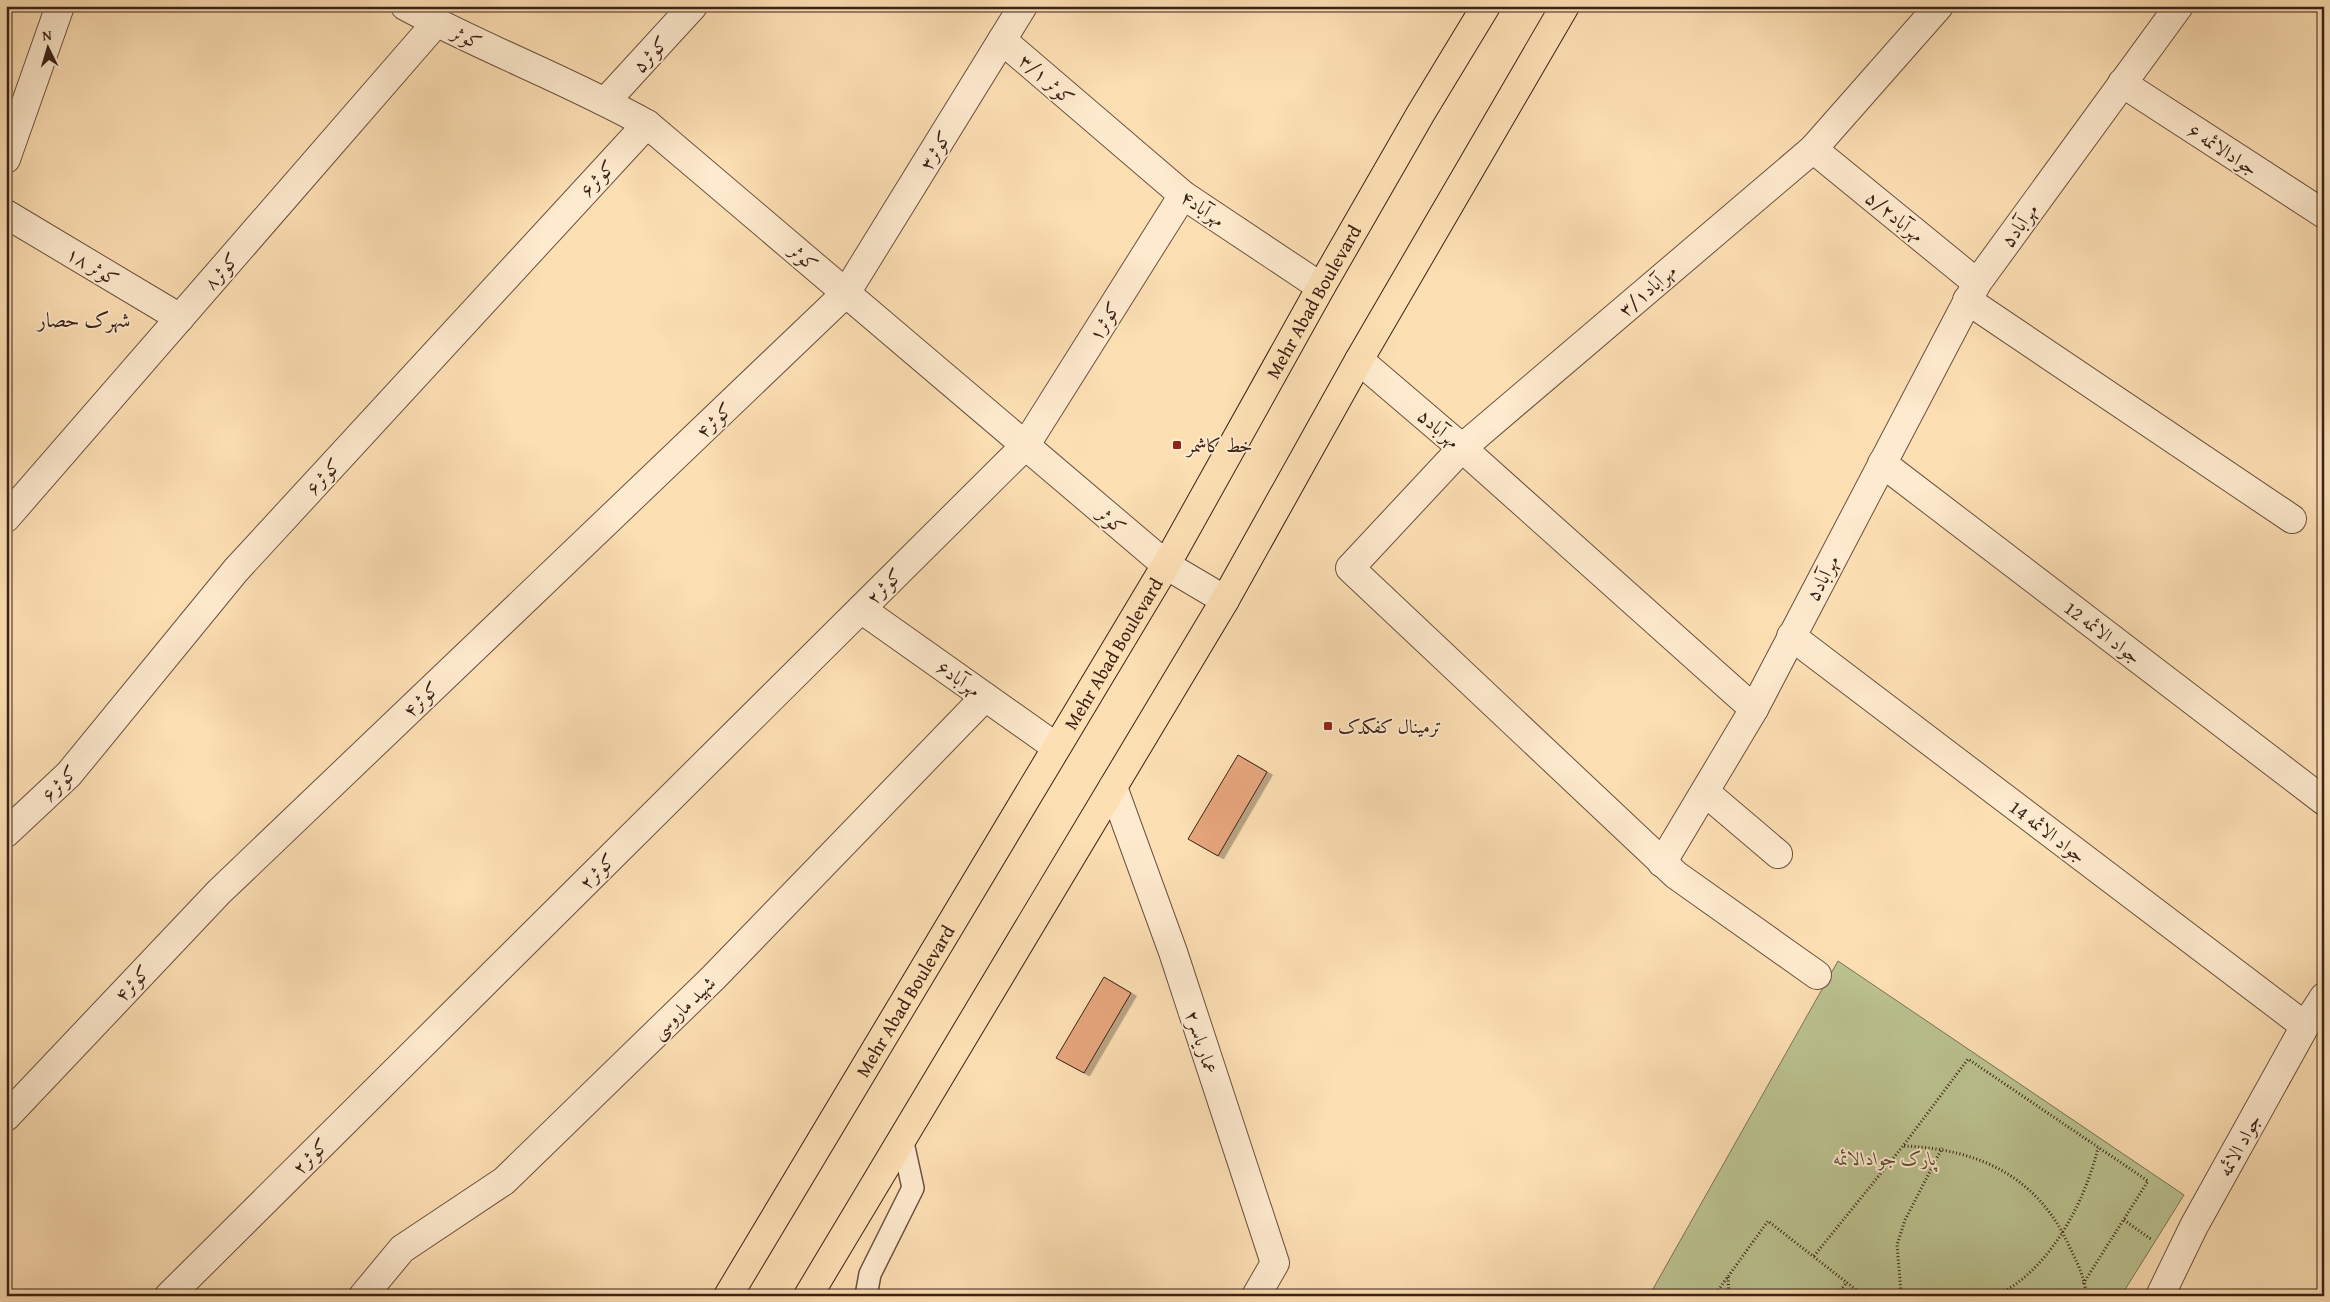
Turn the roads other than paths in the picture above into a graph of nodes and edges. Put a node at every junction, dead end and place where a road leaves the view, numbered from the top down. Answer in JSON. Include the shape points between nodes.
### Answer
{"nodes":[{"id":1,"x":60,"y":6,"type":"edge"},
{"id":2,"x":405,"y":6,"type":"edge"},
{"id":3,"x":694,"y":6,"type":"edge"},
{"id":4,"x":1023,"y":6,"type":"edge"},
{"id":5,"x":1486,"y":6,"type":"edge"},
{"id":6,"x":1565,"y":6,"type":"edge"},
{"id":7,"x":1939,"y":6,"type":"edge"},
{"id":8,"x":2179,"y":6,"type":"edge"},
{"id":9,"x":436,"y":23,"type":"junction"},
{"id":10,"x":1002,"y":40,"type":"junction"},
{"id":11,"x":2122,"y":83,"type":"junction"},
{"id":12,"x":606,"y":101,"type":"junction"},
{"id":13,"x":1092,"y":118,"type":"joint"},
{"id":14,"x":647,"y":124,"type":"junction"},
{"id":15,"x":1813,"y":149,"type":"junction"},
{"id":16,"x":6,"y":159,"type":"edge"},
{"id":17,"x":1183,"y":195,"type":"junction"},
{"id":18,"x":6,"y":214,"type":"edge"},
{"id":19,"x":2324,"y":214,"type":"edge"},
{"id":20,"x":1321,"y":287,"type":"junction"},
{"id":21,"x":1972,"y":291,"type":"junction"},
{"id":22,"x":846,"y":293,"type":"junction"},
{"id":23,"x":180,"y":318,"type":"junction"},
{"id":24,"x":1359,"y":360,"type":"junction"},
{"id":25,"x":1025,"y":446,"type":"junction"},
{"id":26,"x":1462,"y":448,"type":"junction"},
{"id":27,"x":1882,"y":463,"type":"junction"},
{"id":28,"x":6,"y":518,"type":"edge"},
{"id":29,"x":2292,"y":519,"type":"dead end"},
{"id":30,"x":1166,"y":565,"type":"junction"},
{"id":31,"x":1226,"y":600,"type":"junction"},
{"id":32,"x":861,"y":609,"type":"junction"},
{"id":33,"x":1791,"y":636,"type":"junction"},
{"id":34,"x":985,"y":697,"type":"junction"},
{"id":35,"x":1754,"y":709,"type":"junction"},
{"id":36,"x":1056,"y":748,"type":"junction"},
{"id":37,"x":1113,"y":787,"type":"junction"},
{"id":38,"x":1705,"y":792,"type":"junction"},
{"id":39,"x":2324,"y":801,"type":"edge"},
{"id":40,"x":6,"y":833,"type":"edge"},
{"id":41,"x":1778,"y":854,"type":"dead end"},
{"id":42,"x":1662,"y":862,"type":"junction"},
{"id":43,"x":1817,"y":975,"type":"dead end"},
{"id":44,"x":2324,"y":997,"type":"edge"},
{"id":45,"x":2305,"y":1026,"type":"junction"},
{"id":46,"x":6,"y":1116,"type":"edge"},
{"id":47,"x":902,"y":1138,"type":"junction"},
{"id":48,"x":169,"y":1296,"type":"edge"},
{"id":49,"x":363,"y":1296,"type":"edge"},
{"id":50,"x":728,"y":1296,"type":"edge"},
{"id":51,"x":808,"y":1296,"type":"edge"},
{"id":52,"x":866,"y":1296,"type":"edge"},
{"id":53,"x":1256,"y":1296,"type":"edge"},
{"id":54,"x":2160,"y":1296,"type":"edge"}],
"edges":[{"from":1,"to":16,"type":"street"},
{"from":2,"to":9,"type":"street","name":"کوثر"},
{"from":3,"to":12,"type":"street","name":"کوثر۵"},
{"from":4,"to":10,"type":"street","name":"کوثر۳"},
{"from":5,"to":20,"type":"main road","name":"Mehr Abad Boulevard"},
{"from":6,"to":24,"type":"main road"},
{"from":7,"to":15,"type":"street","name":"مهرآباد۳/۱"},
{"from":8,"to":11,"type":"street","name":"مهرآباد۵"},
{"from":9,"to":12,"type":"street","name":"کوثر"},
{"from":9,"to":23,"type":"street","name":"کوثر۸"},
{"from":10,"to":13,"type":"street","name":"کوثر ۳/۱"},
{"from":10,"to":22,"type":"street","name":"کوثر۳"},
{"from":11,"to":19,"type":"street","name":"جوادالائمه ۶"},
{"from":11,"to":21,"type":"street","name":"مهرآباد۵"},
{"from":12,"to":14,"type":"street","name":"کوثر"},
{"from":13,"to":17,"type":"street","name":"مهرآباد۴"},
{"from":14,"to":22,"type":"street","name":"کوثر"},
{"from":14,"to":40,"type":"street","name":"کوثر۶","via":[[236,570],[70,774]]},
{"from":15,"to":21,"type":"street","name":"مهرآباد۵/۲"},
{"from":15,"to":26,"type":"street","name":"مهرآباد۳/۱"},
{"from":17,"to":20,"type":"street","name":"مهرآباد۴"},
{"from":17,"to":25,"type":"street","name":"کوثر۱"},
{"from":18,"to":23,"type":"street","name":"کوثر ۱۸"},
{"from":20,"to":30,"type":"main road","name":"Mehr Abad Boulevard"},
{"from":21,"to":27,"type":"street","name":"مهرآباد۵"},
{"from":21,"to":29,"type":"street","name":"مهرآباد۵/۲"},
{"from":22,"to":25,"type":"street","name":"کوثر"},
{"from":22,"to":46,"type":"street","name":"کوثر۴","via":[[219,892]]},
{"from":23,"to":28,"type":"street","name":"کوثر۸"},
{"from":24,"to":26,"type":"street","name":"مهرآباد۵"},
{"from":24,"to":31,"type":"main road"},
{"from":25,"to":30,"type":"street","name":"کوثر"},
{"from":25,"to":32,"type":"street","name":"کوثر۲"},
{"from":26,"to":35,"type":"street","name":"مهرآباد۵"},
{"from":26,"to":42,"type":"street","name":"مهرآباد۳/۱","via":[[1350,568]]},
{"from":27,"to":33,"type":"street","name":"مهرآباد۵"},
{"from":27,"to":39,"type":"street","name":"جواد الائمه 12"},
{"from":30,"to":31,"type":"street","name":"کوثر"},
{"from":30,"to":36,"type":"main road","name":"Mehr Abad Boulevard"},
{"from":31,"to":37,"type":"main road"},
{"from":32,"to":34,"type":"street","name":"مهرآباد۶"},
{"from":32,"to":48,"type":"street","name":"کوثر۲"},
{"from":33,"to":35,"type":"street","name":"مهرآباد۵"},
{"from":33,"to":45,"type":"street","name":"جواد الائمه 14"},
{"from":34,"to":36,"type":"street","name":"مهرآباد۶"},
{"from":34,"to":49,"type":"street","name":"شهید ماروسی","via":[[713,978],[504,1181],[402,1249]]},
{"from":35,"to":38,"type":"street"},
{"from":36,"to":50,"type":"main road","name":"Mehr Abad Boulevard"},
{"from":37,"to":47,"type":"main road"},
{"from":37,"to":53,"type":"street","name":"عمار یاسر۲","via":[[1173,952],[1275,1263]]},
{"from":38,"to":41,"type":"street"},
{"from":38,"to":42,"type":"street"},
{"from":42,"to":43,"type":"street","via":[[1676,876]]},
{"from":44,"to":45,"type":"street","name":"جواد الائمه"},
{"from":45,"to":54,"type":"street","name":"جواد الائمه","via":[[2194,1226]]},
{"from":47,"to":51,"type":"main road"},
{"from":47,"to":52,"type":"lane","via":[[913,1188],[870,1274]]}]}
